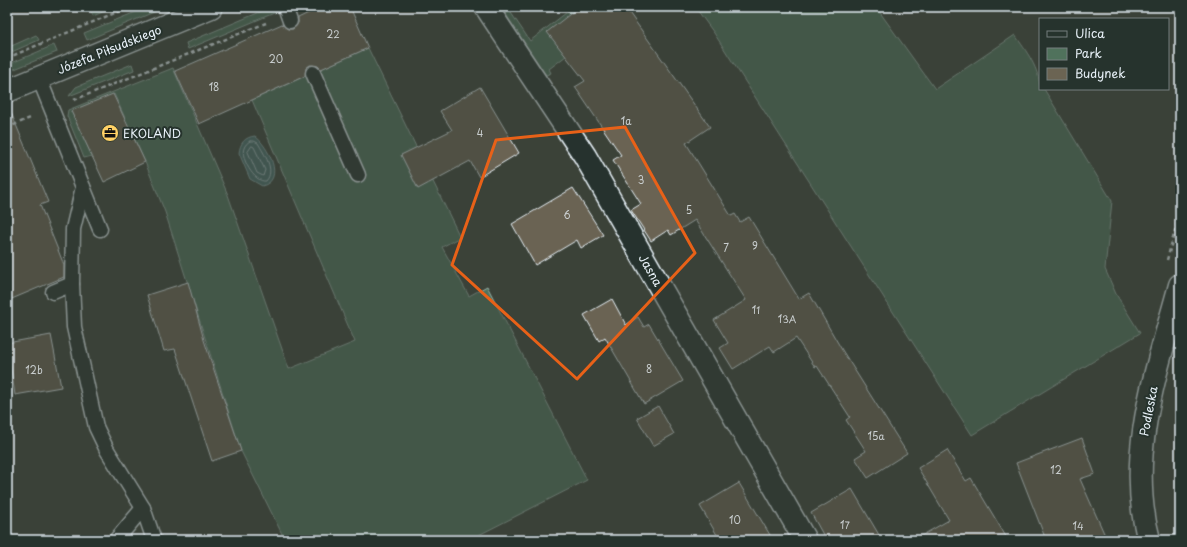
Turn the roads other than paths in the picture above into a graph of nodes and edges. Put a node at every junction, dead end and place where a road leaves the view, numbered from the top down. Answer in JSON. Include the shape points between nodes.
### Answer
{"nodes":[{"id":1,"x":211,"y":7,"type":"edge"},
{"id":2,"x":486,"y":7,"type":"edge"},
{"id":3,"x":313,"y":73,"type":"dead end"},
{"id":4,"x":39,"y":78,"type":"junction"},
{"id":5,"x":7,"y":91,"type":"edge"},
{"id":6,"x":358,"y":175,"type":"dead end"},
{"id":7,"x":83,"y":187,"type":"junction"},
{"id":8,"x":100,"y":229,"type":"dead end"},
{"id":9,"x":72,"y":284,"type":"junction"},
{"id":10,"x":1180,"y":285,"type":"edge"},
{"id":11,"x":53,"y":292,"type":"dead end"},
{"id":12,"x":143,"y":508,"type":"junction"},
{"id":13,"x":116,"y":540,"type":"edge"},
{"id":14,"x":154,"y":540,"type":"edge"},
{"id":15,"x":805,"y":540,"type":"edge"},
{"id":16,"x":1149,"y":540,"type":"edge"}],
"edges":[{"from":1,"to":4,"type":"street","name":"Józefa Piłsudskiego"},
{"from":2,"to":15,"type":"street","name":"Jasna","via":[[585,156]]},
{"from":3,"to":6,"type":"lane"},
{"from":4,"to":5,"type":"street","name":"Józefa Piłsudskiego"},
{"from":4,"to":7,"type":"lane"},
{"from":7,"to":8,"type":"lane"},
{"from":7,"to":9,"type":"lane","via":[[73,229]]},
{"from":9,"to":11,"type":"lane"},
{"from":9,"to":12,"type":"lane","via":[[74,327],[96,427]]},
{"from":10,"to":16,"type":"street","name":"Podleska","via":[[1154,380],[1143,435],[1140,489]]},
{"from":12,"to":13,"type":"lane"},
{"from":12,"to":14,"type":"lane"}]}
